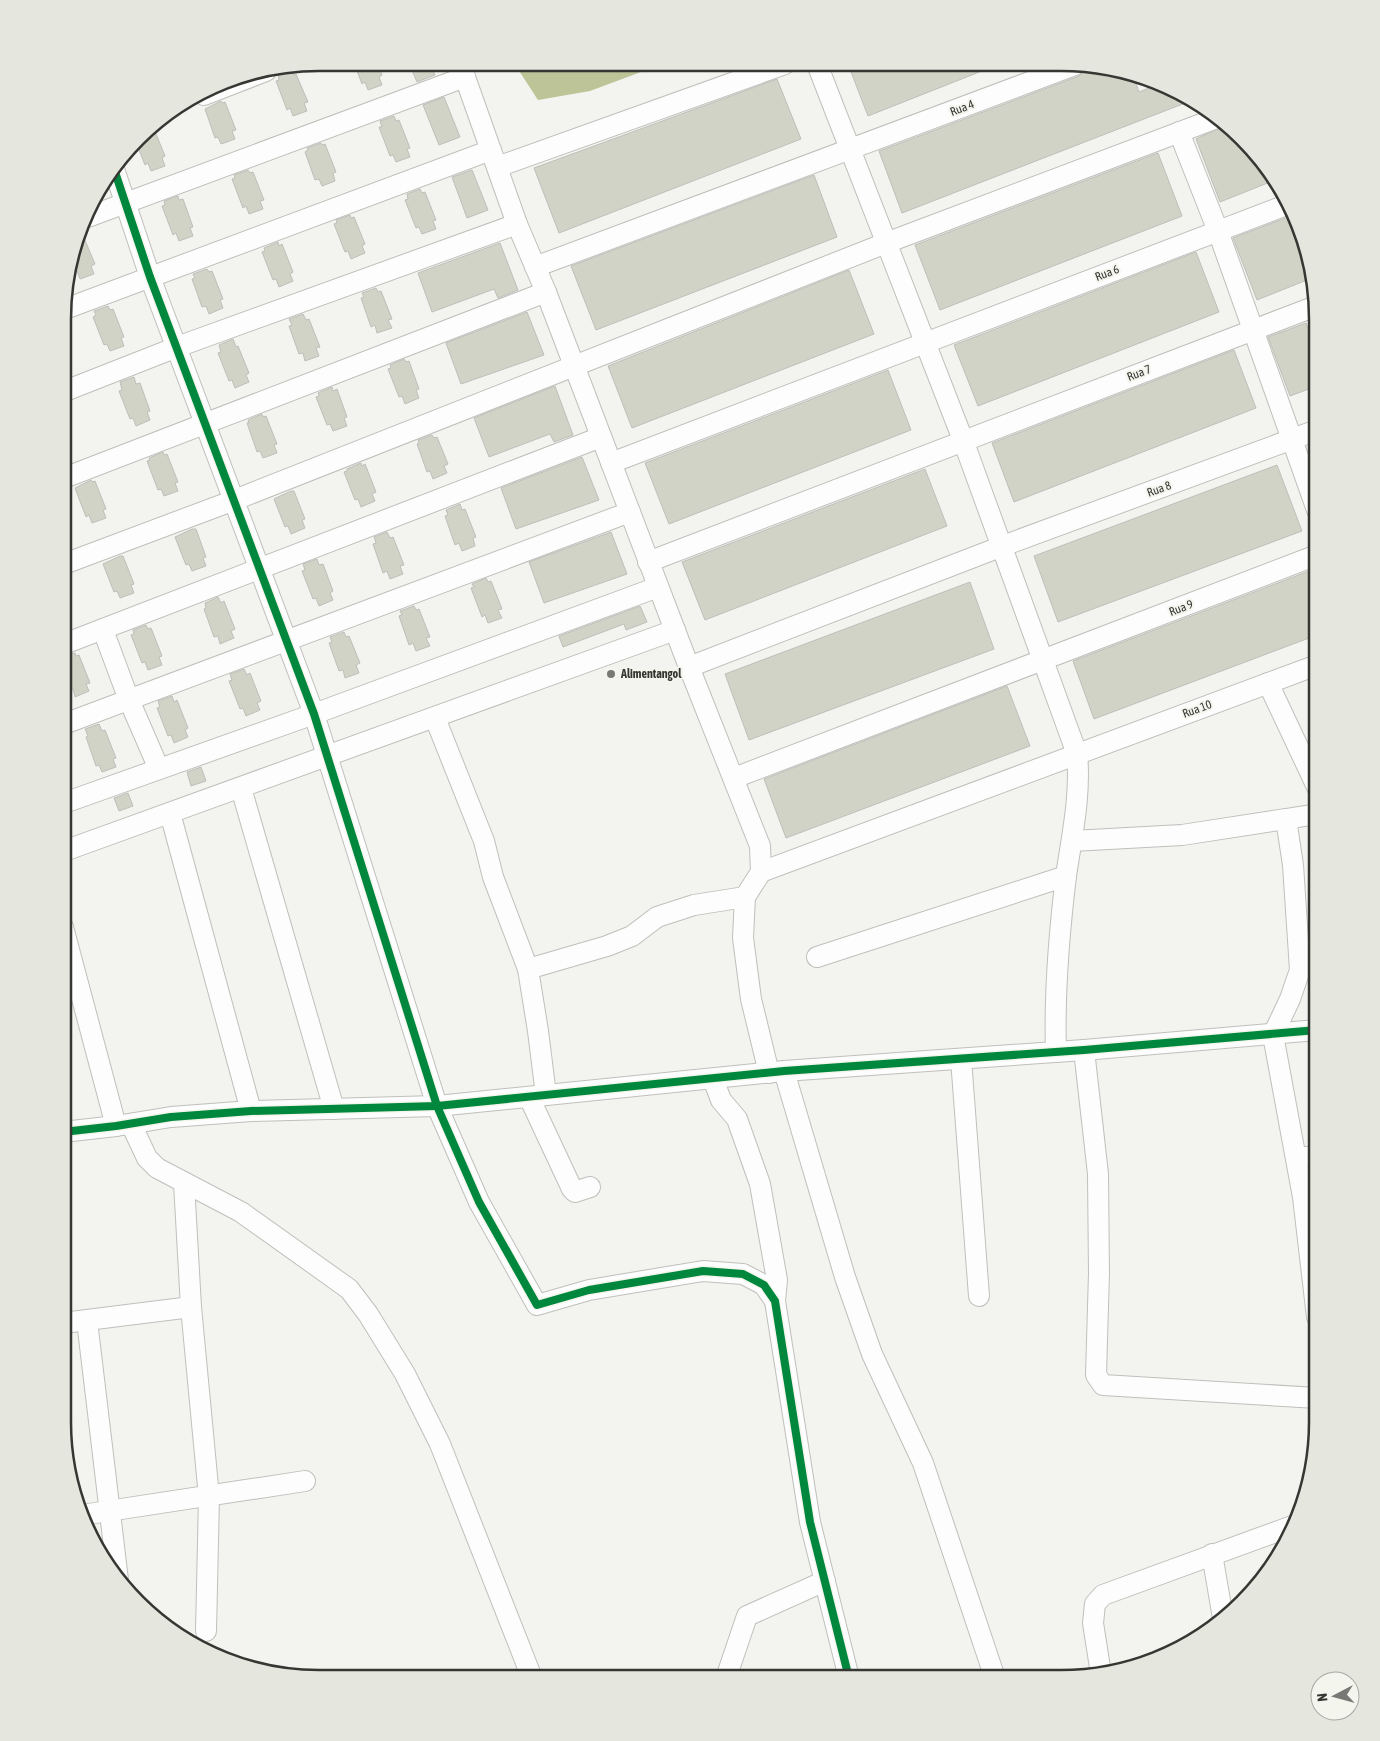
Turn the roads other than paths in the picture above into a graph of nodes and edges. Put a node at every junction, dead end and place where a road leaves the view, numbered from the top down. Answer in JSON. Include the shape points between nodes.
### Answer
{"nodes":[{"id":1,"x":459,"y":71,"type":"edge"},
{"id":2,"x":462,"y":71,"type":"edge"},
{"id":3,"x":763,"y":71,"type":"edge"},
{"id":4,"x":820,"y":71,"type":"edge"},
{"id":5,"x":1060,"y":71,"type":"edge"},
{"id":6,"x":1210,"y":121,"type":"edge"},
{"id":7,"x":1179,"y":132,"type":"junction"},
{"id":8,"x":849,"y":151,"type":"junction"},
{"id":9,"x":494,"y":158,"type":"junction"},
{"id":10,"x":116,"y":176,"type":"edge"},
{"id":11,"x":126,"y":203,"type":"junction"},
{"id":12,"x":1282,"y":207,"type":"edge"},
{"id":13,"x":94,"y":215,"type":"edge"},
{"id":14,"x":517,"y":224,"type":"junction"},
{"id":15,"x":1218,"y":231,"type":"junction"},
{"id":16,"x":886,"y":243,"type":"junction"},
{"id":17,"x":535,"y":267,"type":"junction"},
{"id":18,"x":150,"y":277,"type":"junction"},
{"id":19,"x":546,"y":292,"type":"junction"},
{"id":20,"x":72,"y":306,"type":"edge"},
{"id":21,"x":1308,"y":309,"type":"edge"},
{"id":22,"x":1253,"y":329,"type":"junction"},
{"id":23,"x":925,"y":342,"type":"junction"},
{"id":24,"x":177,"y":347,"type":"junction"},
{"id":25,"x":573,"y":366,"type":"junction"},
{"id":26,"x":71,"y":388,"type":"edge"},
{"id":27,"x":204,"y":423,"type":"junction"},
{"id":28,"x":1309,"y":433,"type":"edge"},
{"id":29,"x":601,"y":437,"type":"junction"},
{"id":30,"x":962,"y":440,"type":"junction"},
{"id":31,"x":1291,"y":440,"type":"junction"},
{"id":32,"x":611,"y":463,"type":"junction"},
{"id":33,"x":71,"y":475,"type":"edge"},
{"id":34,"x":1309,"y":488,"type":"edge"},
{"id":35,"x":232,"y":501,"type":"junction"},
{"id":36,"x":630,"y":512,"type":"junction"},
{"id":37,"x":1000,"y":547,"type":"junction"},
{"id":38,"x":1309,"y":558,"type":"edge"},
{"id":39,"x":71,"y":561,"type":"edge"},
{"id":40,"x":648,"y":562,"type":"junction"},
{"id":41,"x":258,"y":568,"type":"junction"},
{"id":42,"x":658,"y":587,"type":"junction"},
{"id":43,"x":103,"y":630,"type":"junction"},
{"id":44,"x":675,"y":630,"type":"junction"},
{"id":45,"x":71,"y":641,"type":"edge"},
{"id":46,"x":286,"y":642,"type":"junction"},
{"id":47,"x":1044,"y":660,"type":"junction"},
{"id":48,"x":689,"y":667,"type":"junction"},
{"id":49,"x":1309,"y":668,"type":"edge"},
{"id":50,"x":1268,"y":683,"type":"junction"},
{"id":51,"x":129,"y":700,"type":"junction"},
{"id":52,"x":314,"y":714,"type":"junction"},
{"id":53,"x":435,"y":718,"type":"junction"},
{"id":54,"x":71,"y":721,"type":"edge"},
{"id":55,"x":1077,"y":754,"type":"junction"},
{"id":56,"x":327,"y":756,"type":"junction"},
{"id":57,"x":159,"y":769,"type":"junction"},
{"id":58,"x":1309,"y":771,"type":"edge"},
{"id":59,"x":734,"y":778,"type":"junction"},
{"id":60,"x":241,"y":788,"type":"junction"},
{"id":61,"x":71,"y":800,"type":"edge"},
{"id":62,"x":170,"y":813,"type":"junction"},
{"id":63,"x":1309,"y":816,"type":"edge"},
{"id":64,"x":1286,"y":820,"type":"junction"},
{"id":65,"x":1072,"y":840,"type":"junction"},
{"id":66,"x":71,"y":848,"type":"edge"},
{"id":67,"x":761,"y":872,"type":"junction"},
{"id":68,"x":1066,"y":876,"type":"junction"},
{"id":69,"x":745,"y":897,"type":"junction"},
{"id":70,"x":71,"y":950,"type":"edge"},
{"id":71,"x":817,"y":957,"type":"dead end"},
{"id":72,"x":528,"y":968,"type":"junction"},
{"id":73,"x":1309,"y":1031,"type":"edge"},
{"id":74,"x":1273,"y":1035,"type":"junction"},
{"id":75,"x":1084,"y":1050,"type":"junction"},
{"id":76,"x":1056,"y":1052,"type":"junction"},
{"id":77,"x":961,"y":1059,"type":"junction"},
{"id":78,"x":776,"y":1072,"type":"junction"},
{"id":79,"x":713,"y":1079,"type":"junction"},
{"id":80,"x":537,"y":1096,"type":"junction"},
{"id":81,"x":437,"y":1106,"type":"junction"},
{"id":82,"x":334,"y":1109,"type":"junction"},
{"id":83,"x":251,"y":1111,"type":"junction"},
{"id":84,"x":123,"y":1125,"type":"junction"},
{"id":85,"x":71,"y":1131,"type":"edge"},
{"id":86,"x":1309,"y":1157,"type":"edge"},
{"id":87,"x":1296,"y":1158,"type":"junction"},
{"id":88,"x":184,"y":1183,"type":"junction"},
{"id":89,"x":590,"y":1187,"type":"dead end"},
{"id":90,"x":1309,"y":1248,"type":"edge"},
{"id":91,"x":979,"y":1296,"type":"dead end"},
{"id":92,"x":775,"y":1301,"type":"junction"},
{"id":93,"x":191,"y":1307,"type":"junction"},
{"id":94,"x":87,"y":1321,"type":"junction"},
{"id":95,"x":71,"y":1322,"type":"edge"},
{"id":96,"x":1309,"y":1398,"type":"edge"},
{"id":97,"x":305,"y":1481,"type":"dead end"},
{"id":98,"x":209,"y":1497,"type":"junction"},
{"id":99,"x":109,"y":1510,"type":"junction"},
{"id":100,"x":89,"y":1514,"type":"edge"},
{"id":101,"x":1285,"y":1528,"type":"edge"},
{"id":102,"x":1212,"y":1554,"type":"junction"},
{"id":103,"x":116,"y":1564,"type":"edge"},
{"id":104,"x":825,"y":1581,"type":"junction"},
{"id":105,"x":1222,"y":1610,"type":"edge"},
{"id":106,"x":206,"y":1631,"type":"dead end"},
{"id":107,"x":1100,"y":1667,"type":"edge"},
{"id":108,"x":529,"y":1670,"type":"edge"},
{"id":109,"x":729,"y":1670,"type":"edge"},
{"id":110,"x":847,"y":1670,"type":"edge"},
{"id":111,"x":992,"y":1670,"type":"edge"}],
"edges":[{"from":1,"to":11,"type":"street"},
{"from":2,"to":9,"type":"street"},
{"from":3,"to":9,"type":"street"},
{"from":4,"to":8,"type":"street"},
{"from":5,"to":8,"type":"street","name":"Rua 4"},
{"from":6,"to":7,"type":"street"},
{"from":7,"to":15,"type":"street"},
{"from":7,"to":16,"type":"street"},
{"from":8,"to":16,"type":"street"},
{"from":8,"to":17,"type":"street","name":"Rua 4"},
{"from":9,"to":14,"type":"street"},
{"from":9,"to":18,"type":"street"},
{"from":10,"to":11,"type":"street"},
{"from":11,"to":13,"type":"street"},
{"from":11,"to":18,"type":"street"},
{"from":12,"to":15,"type":"street","name":"Rua 6"},
{"from":14,"to":17,"type":"street"},
{"from":14,"to":24,"type":"street"},
{"from":15,"to":22,"type":"street"},
{"from":15,"to":23,"type":"street","name":"Rua 6"},
{"from":16,"to":23,"type":"street"},
{"from":16,"to":25,"type":"street"},
{"from":17,"to":19,"type":"street"},
{"from":18,"to":20,"type":"street"},
{"from":18,"to":24,"type":"street"},
{"from":19,"to":25,"type":"street"},
{"from":19,"to":27,"type":"street"},
{"from":21,"to":22,"type":"street","name":"Rua 7"},
{"from":22,"to":30,"type":"street","name":"Rua 7"},
{"from":22,"to":31,"type":"street"},
{"from":23,"to":30,"type":"street"},
{"from":23,"to":32,"type":"street","name":"Rua 6"},
{"from":24,"to":26,"type":"street"},
{"from":24,"to":27,"type":"street"},
{"from":25,"to":29,"type":"street"},
{"from":25,"to":35,"type":"street"},
{"from":27,"to":33,"type":"street"},
{"from":27,"to":35,"type":"street"},
{"from":28,"to":31,"type":"street","name":"Rua 8"},
{"from":29,"to":32,"type":"street"},
{"from":29,"to":41,"type":"street"},
{"from":30,"to":37,"type":"street"},
{"from":30,"to":40,"type":"street","name":"Rua 7"},
{"from":31,"to":34,"type":"street"},
{"from":31,"to":37,"type":"street","name":"Rua 8"},
{"from":32,"to":36,"type":"street"},
{"from":35,"to":39,"type":"street"},
{"from":35,"to":41,"type":"street"},
{"from":36,"to":40,"type":"street"},
{"from":36,"to":46,"type":"street"},
{"from":37,"to":47,"type":"street"},
{"from":37,"to":48,"type":"street","name":"Rua 8"},
{"from":38,"to":47,"type":"street","name":"Rua 9"},
{"from":40,"to":42,"type":"street"},
{"from":41,"to":43,"type":"street"},
{"from":41,"to":46,"type":"street"},
{"from":42,"to":44,"type":"street"},
{"from":42,"to":52,"type":"street"},
{"from":43,"to":45,"type":"street"},
{"from":43,"to":51,"type":"street"},
{"from":44,"to":48,"type":"street"},
{"from":44,"to":53,"type":"street"},
{"from":46,"to":51,"type":"street"},
{"from":46,"to":52,"type":"street"},
{"from":47,"to":55,"type":"street"},
{"from":47,"to":59,"type":"street","name":"Rua 9"},
{"from":48,"to":59,"type":"street"},
{"from":49,"to":50,"type":"street","name":"Rua 10"},
{"from":50,"to":55,"type":"street","name":"Rua 10"},
{"from":50,"to":58,"type":"street"},
{"from":51,"to":54,"type":"street"},
{"from":51,"to":57,"type":"street"},
{"from":52,"to":56,"type":"street"},
{"from":52,"to":57,"type":"street"},
{"from":53,"to":56,"type":"street"},
{"from":53,"to":72,"type":"street","via":[[484,841]]},
{"from":55,"to":65,"type":"street","via":[[1079,782]]},
{"from":55,"to":67,"type":"street","name":"Rua 10"},
{"from":56,"to":60,"type":"street"},
{"from":56,"to":81,"type":"street"},
{"from":57,"to":61,"type":"street"},
{"from":59,"to":67,"type":"street","via":[[760,846]]},
{"from":60,"to":62,"type":"street"},
{"from":60,"to":82,"type":"street"},
{"from":62,"to":66,"type":"street"},
{"from":62,"to":83,"type":"street"},
{"from":63,"to":64,"type":"street"},
{"from":64,"to":65,"type":"street","via":[[1182,835]]},
{"from":64,"to":74,"type":"street","via":[[1293,865],[1300,970]]},
{"from":65,"to":68,"type":"street"},
{"from":67,"to":69,"type":"street"},
{"from":68,"to":71,"type":"street"},
{"from":68,"to":76,"type":"street","via":[[1055,1010]]},
{"from":69,"to":72,"type":"street","via":[[694,905],[657,917],[632,936],[607,946]]},
{"from":69,"to":78,"type":"street","via":[[743,938],[751,999]]},
{"from":70,"to":84,"type":"street"},
{"from":72,"to":80,"type":"street","via":[[538,1031]]},
{"from":73,"to":74,"type":"street"},
{"from":74,"to":75,"type":"street"},
{"from":74,"to":87,"type":"street"},
{"from":75,"to":76,"type":"street"},
{"from":75,"to":96,"type":"street","via":[[1098,1174],[1096,1375],[1103,1385]]},
{"from":76,"to":77,"type":"street"},
{"from":77,"to":78,"type":"street"},
{"from":77,"to":91,"type":"street"},
{"from":78,"to":79,"type":"street"},
{"from":78,"to":111,"type":"street","via":[[872,1354],[923,1464]]},
{"from":79,"to":80,"type":"street"},
{"from":79,"to":92,"type":"street","via":[[721,1100],[737,1119],[760,1184],[777,1280]]},
{"from":80,"to":81,"type":"street"},
{"from":80,"to":89,"type":"street","via":[[572,1189],[575,1192]]},
{"from":81,"to":82,"type":"street"},
{"from":81,"to":92,"type":"street","via":[[479,1202],[537,1305],[589,1290],[703,1271],[743,1274],[764,1285]]},
{"from":82,"to":83,"type":"street"},
{"from":83,"to":84,"type":"street","via":[[157,1118]]},
{"from":84,"to":85,"type":"street"},
{"from":84,"to":88,"type":"street","via":[[156,1168]]},
{"from":86,"to":87,"type":"street"},
{"from":87,"to":90,"type":"street"},
{"from":88,"to":93,"type":"street"},
{"from":88,"to":108,"type":"street","via":[[241,1212],[328,1272],[349,1289],[368,1314],[440,1444]]},
{"from":92,"to":104,"type":"street","via":[[810,1522]]},
{"from":93,"to":94,"type":"street"},
{"from":93,"to":98,"type":"street"},
{"from":94,"to":95,"type":"street"},
{"from":94,"to":99,"type":"street"},
{"from":97,"to":98,"type":"street"},
{"from":98,"to":99,"type":"street"},
{"from":98,"to":106,"type":"street"},
{"from":99,"to":100,"type":"street"},
{"from":99,"to":103,"type":"street"},
{"from":101,"to":102,"type":"street"},
{"from":102,"to":105,"type":"street"},
{"from":102,"to":107,"type":"street","via":[[1103,1595],[1095,1604],[1093,1622]]},
{"from":104,"to":109,"type":"street","via":[[747,1616]]},
{"from":104,"to":110,"type":"street"}]}
